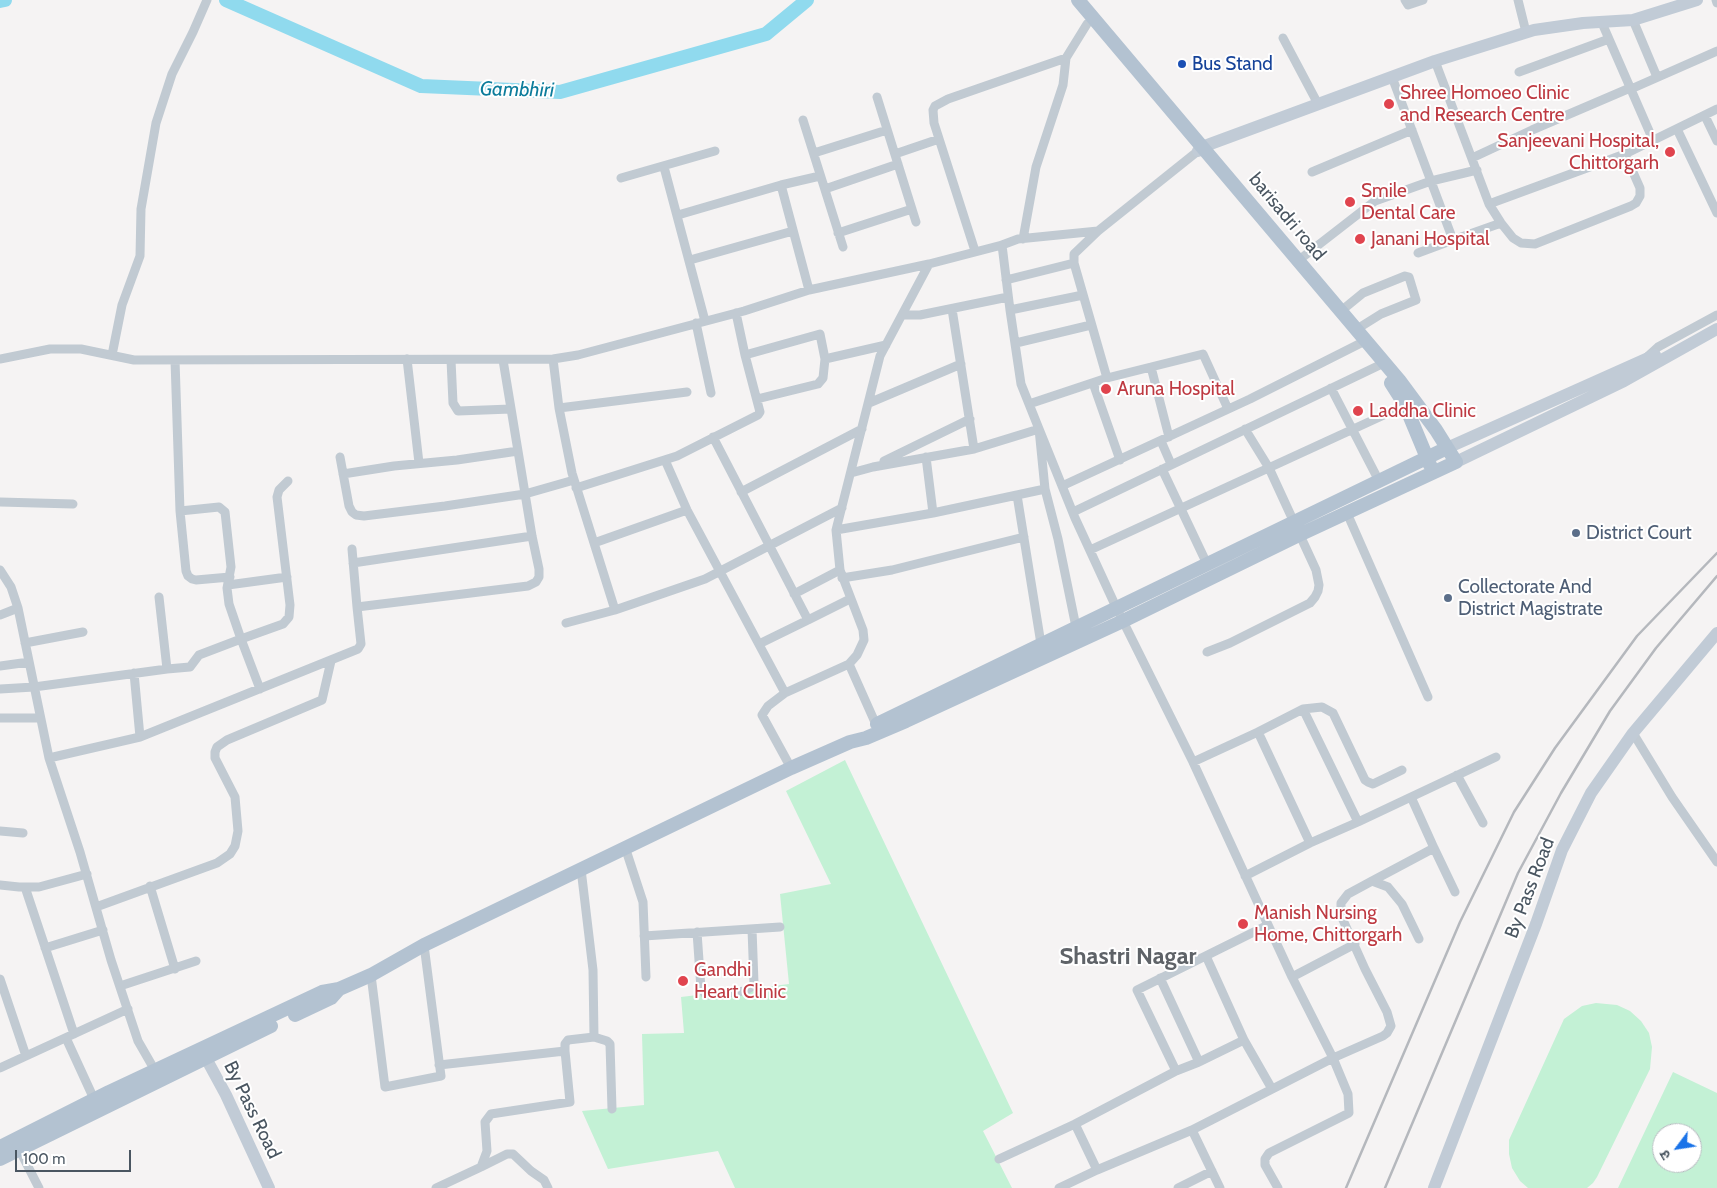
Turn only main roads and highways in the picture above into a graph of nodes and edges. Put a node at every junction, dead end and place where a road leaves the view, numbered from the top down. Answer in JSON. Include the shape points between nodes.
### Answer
{"nodes":[{"id":1,"x":1075,"y":4,"type":"edge"},
{"id":2,"x":1200,"y":149,"type":"junction"},
{"id":3,"x":1294,"y":257,"type":"junction"},
{"id":4,"x":1363,"y":342,"type":"junction"},
{"id":5,"x":1382,"y":365,"type":"junction"},
{"id":6,"x":1410,"y":403,"type":"junction"},
{"id":7,"x":1447,"y":448,"type":"junction"},
{"id":8,"x":1426,"y":458,"type":"junction"},
{"id":9,"x":1433,"y":473,"type":"junction"},
{"id":10,"x":878,"y":728,"type":"junction"},
{"id":11,"x":158,"y":1076,"type":"junction"},
{"id":12,"x":0,"y":1147,"type":"edge"},
{"id":13,"x":0,"y":1159,"type":"edge"}],
"edges":[{"from":1,"to":2,"type":"main road","name":"barisadri road"},
{"from":1,"to":2,"type":"main road","name":"barisadri road","via":[[1087,24]]},
{"from":2,"to":3,"type":"main road","name":"barisadri road"},
{"from":3,"to":4,"type":"main road","name":"barisadri road"},
{"from":3,"to":4,"type":"main road","name":"barisadri road"},
{"from":4,"to":5,"type":"main road","name":"barisadri road"},
{"from":5,"to":6,"type":"main road","name":"barisadri road"},
{"from":5,"to":6,"type":"main road","name":"barisadri road","via":[[1395,389]]},
{"from":6,"to":7,"type":"main road","name":"barisadri road"},
{"from":6,"to":8,"type":"main road"},
{"from":7,"to":8,"type":"main road"},
{"from":7,"to":9,"type":"main road","name":"barisadri road","via":[[1456,462]]},
{"from":8,"to":9,"type":"main road"},
{"from":8,"to":10,"type":"main road","via":[[1116,607]]},
{"from":9,"to":10,"type":"main road","via":[[1123,621]]},
{"from":10,"to":11,"type":"main road","via":[[625,847],[424,945],[371,975],[340,989],[322,992]]},
{"from":11,"to":12,"type":"main road","via":[[94,1099]]},
{"from":11,"to":13,"type":"main road"}]}
